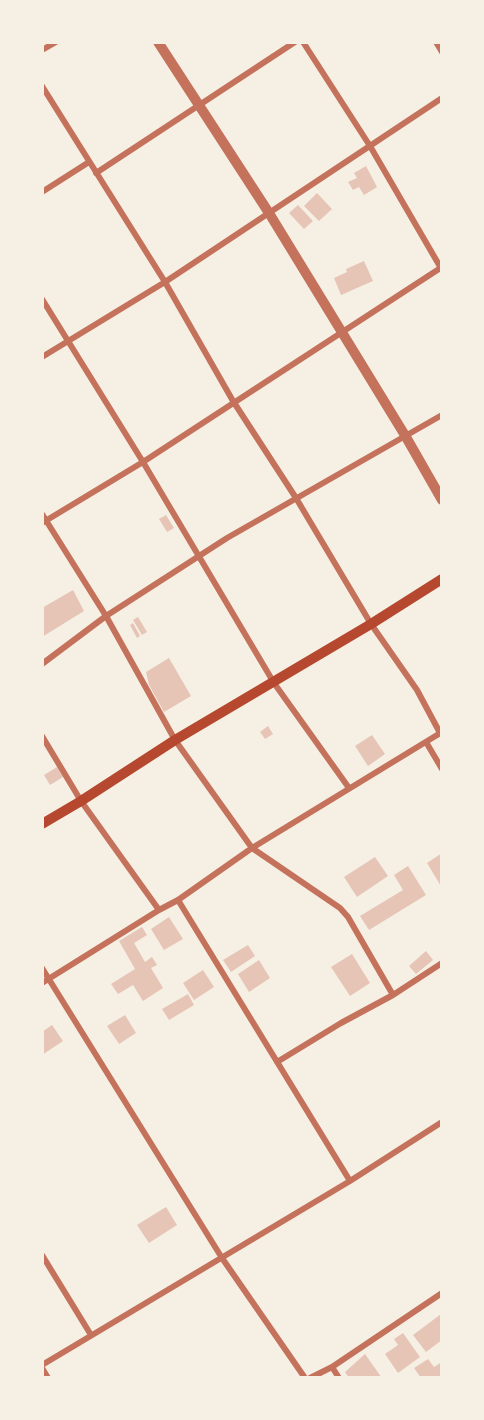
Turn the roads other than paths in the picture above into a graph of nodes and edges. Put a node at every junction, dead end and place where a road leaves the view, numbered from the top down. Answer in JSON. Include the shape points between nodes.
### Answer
{"nodes":[{"id":1,"x":56,"y":42,"type":"edge"},
{"id":2,"x":158,"y":42,"type":"edge"},
{"id":3,"x":295,"y":42,"type":"edge"},
{"id":4,"x":303,"y":42,"type":"edge"},
{"id":5,"x":436,"y":42,"type":"edge"},
{"id":6,"x":42,"y":50,"type":"edge"},
{"id":7,"x":442,"y":52,"type":"edge"},
{"id":8,"x":42,"y":86,"type":"edge"},
{"id":9,"x":442,"y":98,"type":"edge"},
{"id":10,"x":197,"y":105,"type":"junction"},
{"id":11,"x":370,"y":146,"type":"junction"},
{"id":12,"x":89,"y":162,"type":"junction"},
{"id":13,"x":96,"y":173,"type":"junction"},
{"id":14,"x":42,"y":192,"type":"edge"},
{"id":15,"x":268,"y":213,"type":"junction"},
{"id":16,"x":442,"y":268,"type":"edge"},
{"id":17,"x":165,"y":282,"type":"junction"},
{"id":18,"x":42,"y":299,"type":"edge"},
{"id":19,"x":342,"y":334,"type":"junction"},
{"id":20,"x":68,"y":342,"type":"junction"},
{"id":21,"x":42,"y":357,"type":"edge"},
{"id":22,"x":233,"y":401,"type":"junction"},
{"id":23,"x":442,"y":415,"type":"edge"},
{"id":24,"x":406,"y":437,"type":"junction"},
{"id":25,"x":143,"y":462,"type":"junction"},
{"id":26,"x":296,"y":498,"type":"junction"},
{"id":27,"x":442,"y":500,"type":"edge"},
{"id":28,"x":42,"y":514,"type":"edge"},
{"id":29,"x":44,"y":522,"type":"edge"},
{"id":30,"x":199,"y":558,"type":"junction"},
{"id":31,"x":442,"y":579,"type":"edge"},
{"id":32,"x":106,"y":616,"type":"junction"},
{"id":33,"x":371,"y":624,"type":"junction"},
{"id":34,"x":42,"y":664,"type":"edge"},
{"id":35,"x":274,"y":683,"type":"junction"},
{"id":36,"x":441,"y":732,"type":"edge"},
{"id":37,"x":42,"y":736,"type":"edge"},
{"id":38,"x":175,"y":740,"type":"junction"},
{"id":39,"x":426,"y":742,"type":"junction"},
{"id":40,"x":442,"y":769,"type":"edge"},
{"id":41,"x":349,"y":788,"type":"junction"},
{"id":42,"x":81,"y":801,"type":"junction"},
{"id":43,"x":42,"y":824,"type":"edge"},
{"id":44,"x":252,"y":848,"type":"junction"},
{"id":45,"x":178,"y":900,"type":"junction"},
{"id":46,"x":159,"y":910,"type":"junction"},
{"id":47,"x":442,"y":963,"type":"edge"},
{"id":48,"x":42,"y":968,"type":"edge"},
{"id":49,"x":49,"y":979,"type":"junction"},
{"id":50,"x":42,"y":983,"type":"edge"},
{"id":51,"x":393,"y":995,"type":"junction"},
{"id":52,"x":276,"y":1062,"type":"junction"},
{"id":53,"x":442,"y":1122,"type":"edge"},
{"id":54,"x":350,"y":1181,"type":"junction"},
{"id":55,"x":42,"y":1255,"type":"edge"},
{"id":56,"x":222,"y":1258,"type":"junction"},
{"id":57,"x":442,"y":1293,"type":"edge"},
{"id":58,"x":91,"y":1335,"type":"junction"},
{"id":59,"x":42,"y":1367,"type":"edge"},
{"id":60,"x":332,"y":1367,"type":"junction"},
{"id":61,"x":48,"y":1378,"type":"edge"},
{"id":62,"x":305,"y":1378,"type":"edge"},
{"id":63,"x":310,"y":1378,"type":"edge"},
{"id":64,"x":339,"y":1378,"type":"edge"}],
"edges":[{"from":1,"to":6,"type":"street"},
{"from":2,"to":10,"type":"street"},
{"from":3,"to":10,"type":"street"},
{"from":4,"to":11,"type":"street"},
{"from":5,"to":7,"type":"street"},
{"from":8,"to":12,"type":"street"},
{"from":9,"to":11,"type":"street"},
{"from":10,"to":13,"type":"street"},
{"from":10,"to":15,"type":"street"},
{"from":11,"to":15,"type":"street"},
{"from":11,"to":16,"type":"street"},
{"from":12,"to":13,"type":"street"},
{"from":12,"to":14,"type":"street"},
{"from":13,"to":17,"type":"street"},
{"from":15,"to":17,"type":"street"},
{"from":15,"to":19,"type":"street"},
{"from":16,"to":19,"type":"street"},
{"from":17,"to":20,"type":"street"},
{"from":17,"to":22,"type":"street"},
{"from":18,"to":20,"type":"street"},
{"from":19,"to":22,"type":"street"},
{"from":19,"to":24,"type":"street"},
{"from":20,"to":21,"type":"street"},
{"from":20,"to":25,"type":"street"},
{"from":22,"to":25,"type":"street"},
{"from":22,"to":26,"type":"street"},
{"from":23,"to":24,"type":"street"},
{"from":24,"to":26,"type":"street"},
{"from":24,"to":27,"type":"street"},
{"from":25,"to":29,"type":"street"},
{"from":25,"to":30,"type":"street"},
{"from":26,"to":30,"type":"street"},
{"from":26,"to":33,"type":"street"},
{"from":28,"to":29,"type":"street"},
{"from":29,"to":32,"type":"street"},
{"from":30,"to":32,"type":"street"},
{"from":30,"to":35,"type":"street"},
{"from":31,"to":33,"type":"main road"},
{"from":32,"to":34,"type":"street"},
{"from":32,"to":38,"type":"street"},
{"from":33,"to":35,"type":"main road"},
{"from":33,"to":36,"type":"street"},
{"from":35,"to":38,"type":"main road"},
{"from":35,"to":41,"type":"street"},
{"from":36,"to":39,"type":"street"},
{"from":37,"to":42,"type":"street"},
{"from":38,"to":42,"type":"main road"},
{"from":38,"to":44,"type":"street"},
{"from":39,"to":40,"type":"street"},
{"from":39,"to":41,"type":"street"},
{"from":41,"to":44,"type":"street"},
{"from":42,"to":43,"type":"main road"},
{"from":42,"to":46,"type":"street"},
{"from":44,"to":45,"type":"street"},
{"from":44,"to":51,"type":"street","via":[[348,916]]},
{"from":45,"to":46,"type":"street"},
{"from":45,"to":52,"type":"street"},
{"from":46,"to":49,"type":"street"},
{"from":47,"to":51,"type":"street"},
{"from":48,"to":49,"type":"street"},
{"from":49,"to":50,"type":"street"},
{"from":49,"to":56,"type":"street"},
{"from":51,"to":52,"type":"street"},
{"from":52,"to":54,"type":"street"},
{"from":53,"to":54,"type":"street"},
{"from":54,"to":56,"type":"street"},
{"from":55,"to":58,"type":"street"},
{"from":56,"to":58,"type":"street"},
{"from":56,"to":62,"type":"street"},
{"from":57,"to":60,"type":"street"},
{"from":58,"to":59,"type":"street"},
{"from":59,"to":61,"type":"street"},
{"from":60,"to":63,"type":"street"},
{"from":60,"to":64,"type":"street"}]}
